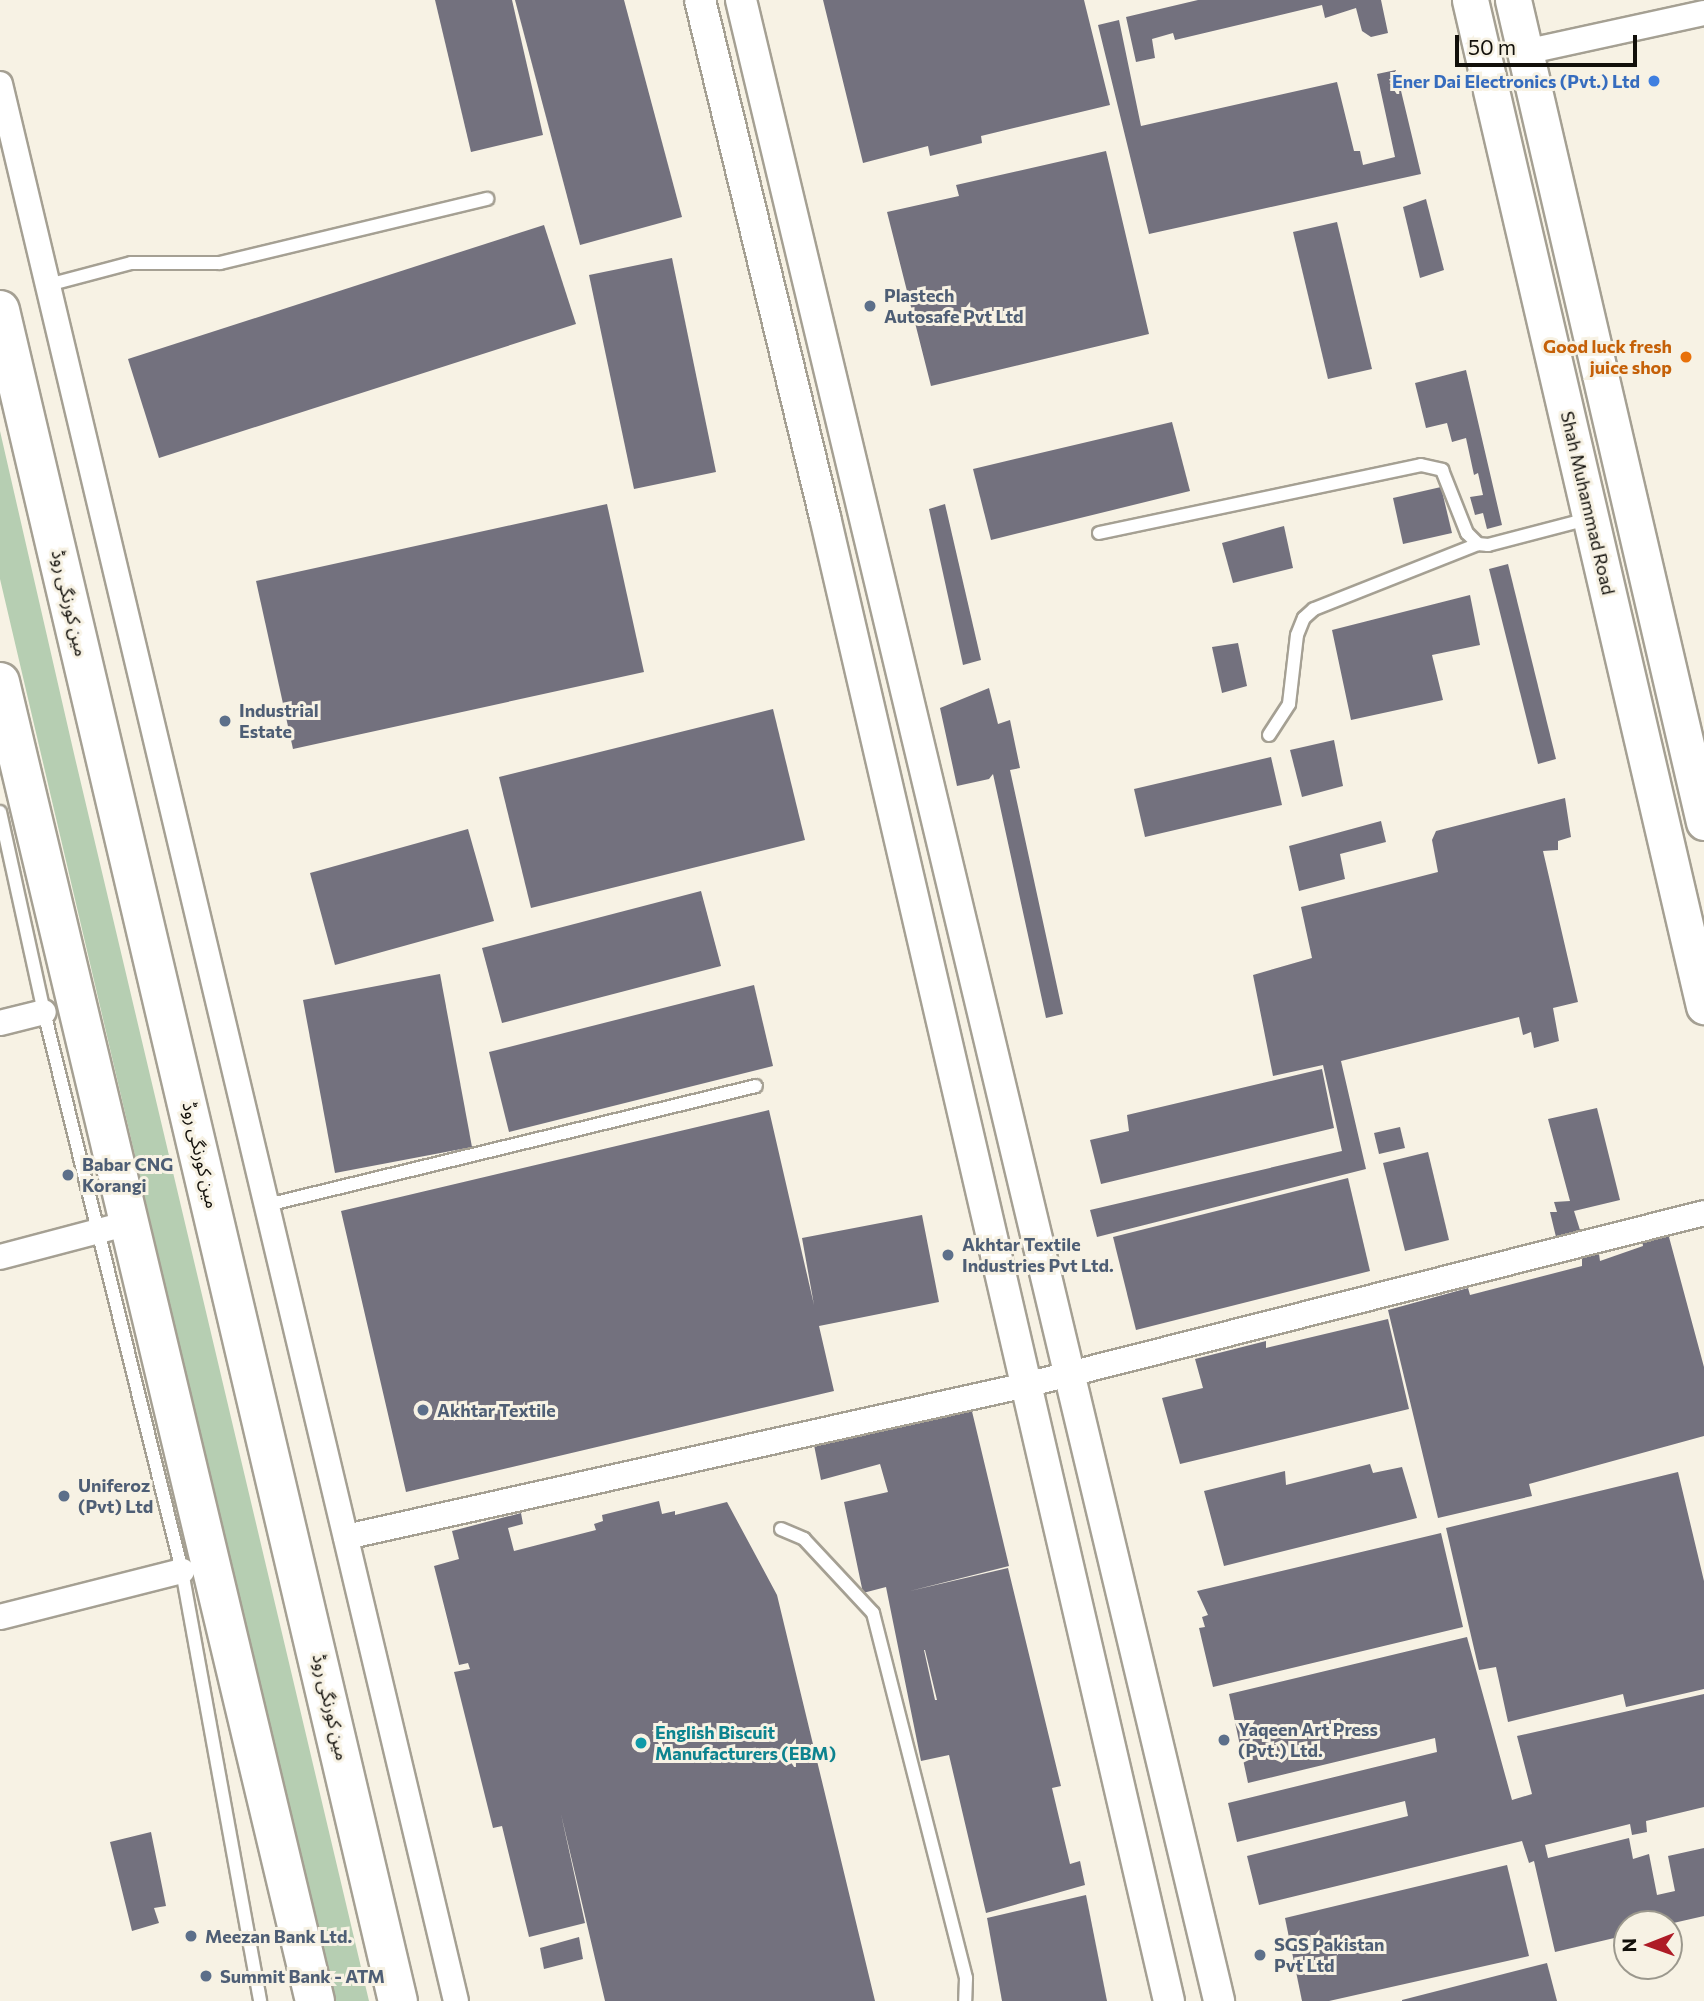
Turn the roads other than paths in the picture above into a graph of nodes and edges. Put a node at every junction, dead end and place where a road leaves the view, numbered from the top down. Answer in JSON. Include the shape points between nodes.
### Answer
{"nodes":[{"id":1,"x":700,"y":0,"type":"edge"},
{"id":2,"x":741,"y":0,"type":"edge"},
{"id":3,"x":1470,"y":0,"type":"edge"},
{"id":4,"x":1513,"y":0,"type":"edge"},
{"id":5,"x":1704,"y":12,"type":"edge"},
{"id":6,"x":1525,"y":52,"type":"junction"},
{"id":7,"x":0,"y":84,"type":"edge"},
{"id":8,"x":487,"y":199,"type":"dead end"},
{"id":9,"x":48,"y":285,"type":"junction"},
{"id":10,"x":0,"y":310,"type":"edge"},
{"id":11,"x":1591,"y":518,"type":"junction"},
{"id":12,"x":1098,"y":533,"type":"dead end"},
{"id":13,"x":1478,"y":544,"type":"junction"},
{"id":14,"x":0,"y":681,"type":"edge"},
{"id":15,"x":1682,"y":728,"type":"junction"},
{"id":16,"x":1269,"y":735,"type":"dead end"},
{"id":17,"x":1644,"y":736,"type":"junction"},
{"id":18,"x":0,"y":813,"type":"edge"},
{"id":19,"x":1661,"y":814,"type":"junction"},
{"id":20,"x":1703,"y":818,"type":"edge"},
{"id":21,"x":1704,"y":1006,"type":"edge"},
{"id":22,"x":44,"y":1012,"type":"junction"},
{"id":23,"x":0,"y":1023,"type":"edge"},
{"id":24,"x":756,"y":1086,"type":"dead end"},
{"id":25,"x":267,"y":1205,"type":"junction"},
{"id":26,"x":1704,"y":1213,"type":"edge"},
{"id":27,"x":115,"y":1227,"type":"junction"},
{"id":28,"x":0,"y":1257,"type":"edge"},
{"id":29,"x":1069,"y":1371,"type":"junction"},
{"id":30,"x":1026,"y":1385,"type":"junction"},
{"id":31,"x":782,"y":1528,"type":"dead end"},
{"id":32,"x":346,"y":1537,"type":"junction"},
{"id":33,"x":183,"y":1571,"type":"junction"},
{"id":34,"x":0,"y":1617,"type":"edge"},
{"id":35,"x":1168,"y":1787,"type":"junction"},
{"id":36,"x":1122,"y":1801,"type":"junction"},
{"id":37,"x":260,"y":2001,"type":"edge"},
{"id":38,"x":315,"y":2001,"type":"edge"},
{"id":39,"x":398,"y":2001,"type":"edge"},
{"id":40,"x":456,"y":2001,"type":"edge"},
{"id":41,"x":965,"y":2001,"type":"edge"},
{"id":42,"x":1169,"y":2001,"type":"edge"},
{"id":43,"x":1219,"y":2001,"type":"edge"}],
"edges":[{"from":1,"to":30,"type":"street"},
{"from":2,"to":29,"type":"street"},
{"from":3,"to":11,"type":"main road","name":"Shah Muhammad Road"},
{"from":4,"to":6,"type":"main road"},
{"from":5,"to":6,"type":"street"},
{"from":6,"to":15,"type":"main road"},
{"from":7,"to":9,"type":"street"},
{"from":8,"to":9,"type":"lane","via":[[220,263],[131,263]]},
{"from":9,"to":25,"type":"street"},
{"from":10,"to":39,"type":"main road","name":"مین کورنگی روڈ"},
{"from":11,"to":13,"type":"lane"},
{"from":11,"to":17,"type":"main road","name":"Shah Muhammad Road"},
{"from":12,"to":13,"type":"lane","via":[[1434,465],[1442,470],[1467,533]]},
{"from":13,"to":16,"type":"lane","via":[[1314,609],[1297,635],[1289,704]]},
{"from":14,"to":27,"type":"main road"},
{"from":15,"to":17,"type":"street","via":[[1671,718],[1663,719]]},
{"from":15,"to":20,"type":"main road"},
{"from":17,"to":19,"type":"main road","name":"Shah Muhammad Road"},
{"from":18,"to":22,"type":"lane"},
{"from":19,"to":20,"type":"street","via":[[1670,826],[1685,830],[1699,825]]},
{"from":19,"to":21,"type":"main road","name":"Shah Muhammad Road"},
{"from":22,"to":23,"type":"street"},
{"from":22,"to":27,"type":"lane"},
{"from":24,"to":25,"type":"lane"},
{"from":25,"to":32,"type":"street"},
{"from":26,"to":29,"type":"street"},
{"from":27,"to":28,"type":"street"},
{"from":27,"to":33,"type":"lane"},
{"from":27,"to":38,"type":"main road"},
{"from":29,"to":30,"type":"street"},
{"from":29,"to":35,"type":"street"},
{"from":30,"to":32,"type":"street"},
{"from":30,"to":36,"type":"street"},
{"from":31,"to":41,"type":"lane","via":[[804,1539],[873,1613],[966,1978]]},
{"from":32,"to":40,"type":"street"},
{"from":33,"to":34,"type":"street"},
{"from":33,"to":37,"type":"lane"},
{"from":35,"to":36,"type":"street"},
{"from":35,"to":43,"type":"street"},
{"from":36,"to":42,"type":"street"}]}
